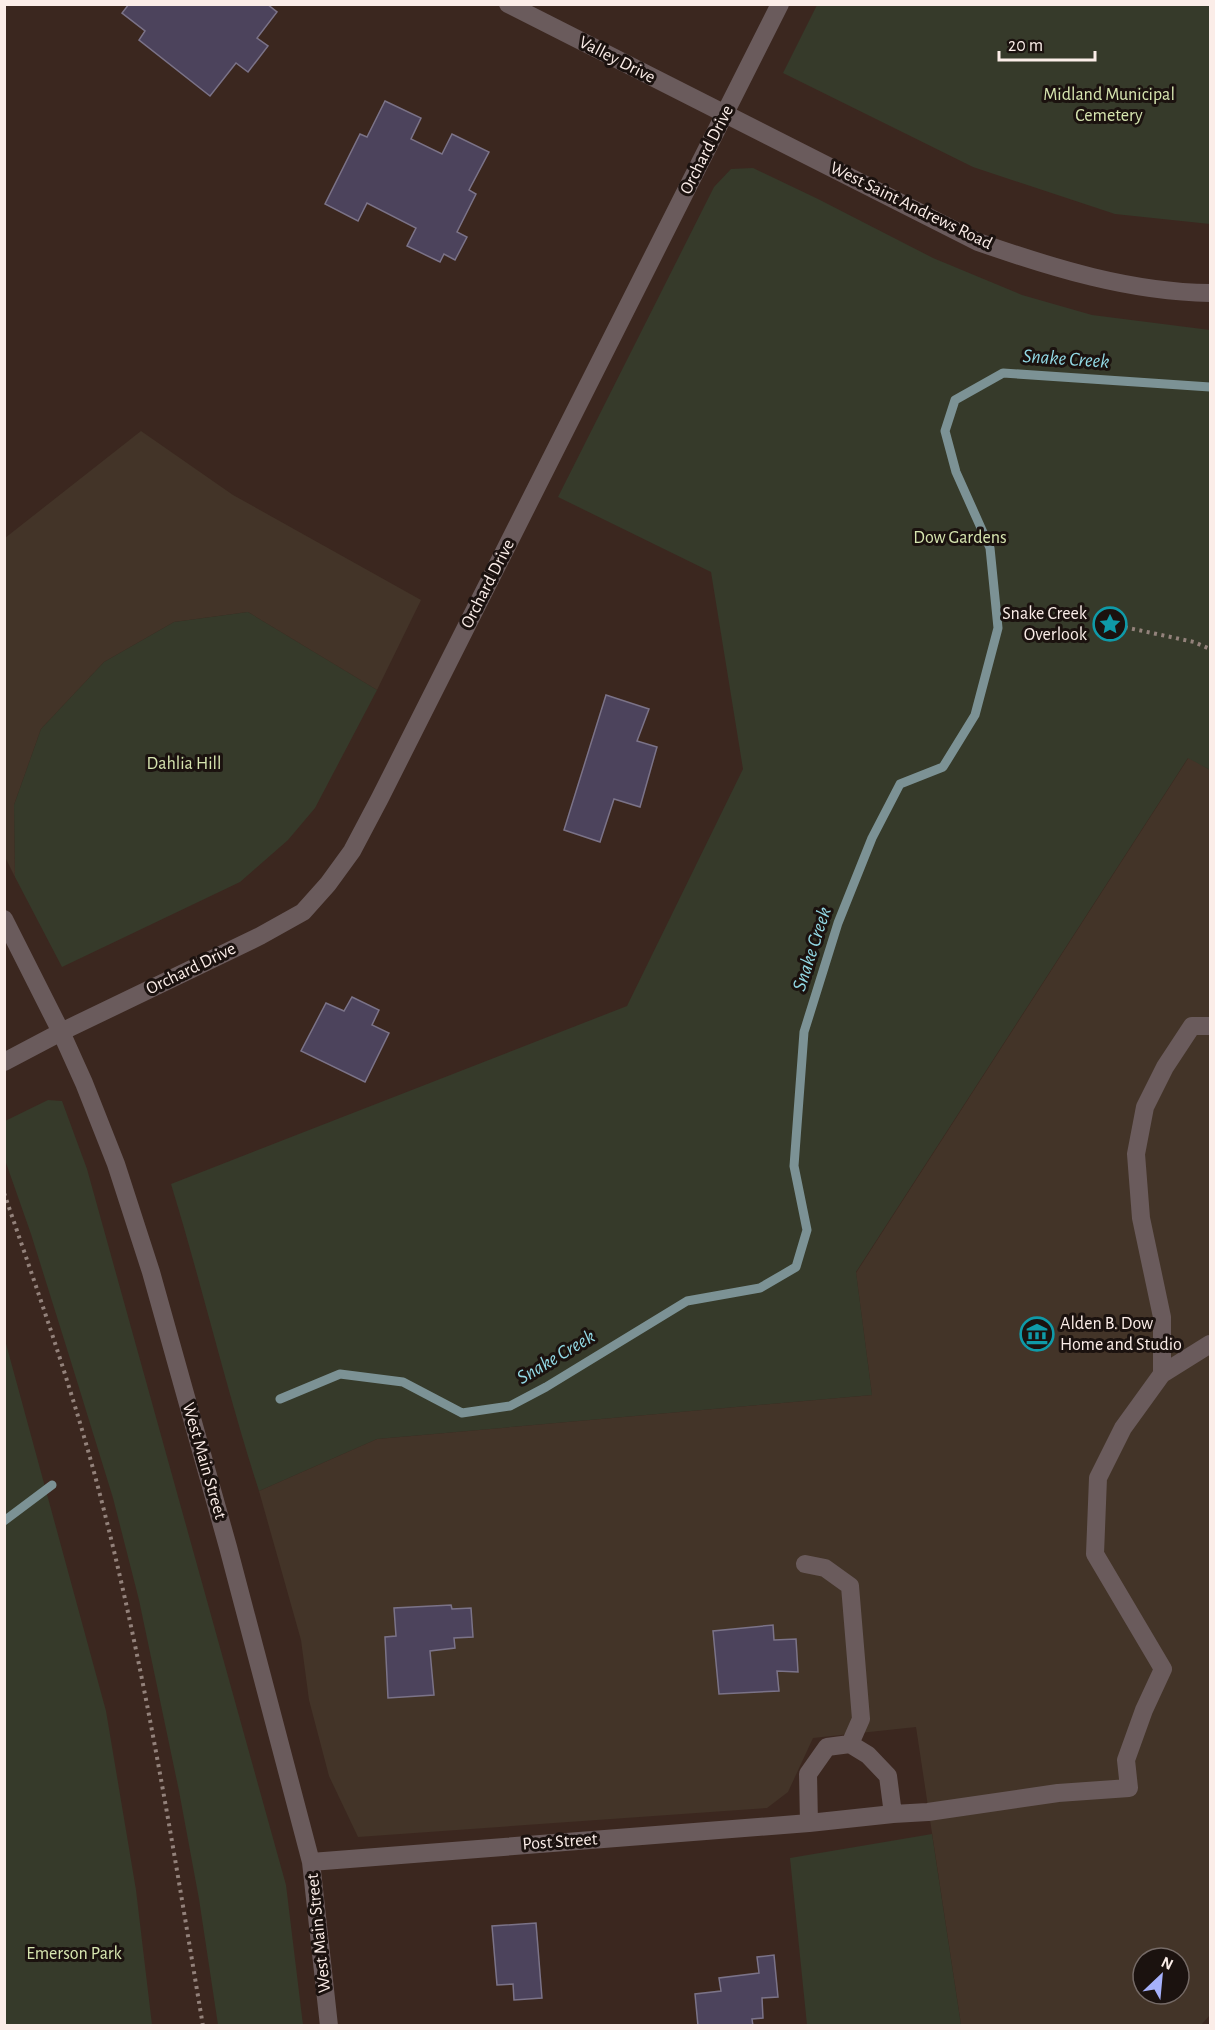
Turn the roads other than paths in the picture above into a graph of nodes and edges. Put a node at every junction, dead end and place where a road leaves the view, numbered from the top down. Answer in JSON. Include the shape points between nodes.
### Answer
{"nodes":[{"id":1,"x":508,"y":4,"type":"edge"},
{"id":2,"x":780,"y":4,"type":"edge"},
{"id":3,"x":725,"y":115,"type":"junction"},
{"id":4,"x":1210,"y":293,"type":"edge"},
{"id":5,"x":4,"y":919,"type":"edge"},
{"id":6,"x":1210,"y":1026,"type":"edge"},
{"id":7,"x":61,"y":1032,"type":"junction"},
{"id":8,"x":4,"y":1062,"type":"edge"},
{"id":9,"x":1210,"y":1344,"type":"edge"},
{"id":10,"x":1162,"y":1374,"type":"junction"},
{"id":11,"x":805,"y":1564,"type":"dead end"},
{"id":12,"x":850,"y":1744,"type":"junction"},
{"id":13,"x":893,"y":1814,"type":"junction"},
{"id":14,"x":809,"y":1823,"type":"junction"},
{"id":15,"x":312,"y":1862,"type":"junction"},
{"id":16,"x":329,"y":2025,"type":"edge"}],
"edges":[{"from":1,"to":3,"type":"street","name":"Valley Drive"},
{"from":2,"to":3,"type":"street","name":"Orchard Drive"},
{"from":3,"to":4,"type":"street","name":"West Saint Andrews Road","via":[[978,242],[1112,282]]},
{"from":3,"to":7,"type":"street","name":"Orchard Drive","via":[[352,851],[303,912]]},
{"from":5,"to":7,"type":"street","name":"West Main Street"},
{"from":6,"to":10,"type":"street","via":[[1192,1026],[1165,1067],[1145,1107],[1136,1154],[1141,1218],[1162,1317]]},
{"from":7,"to":8,"type":"street","name":"Orchard Drive"},
{"from":7,"to":15,"type":"street","name":"West Main Street","via":[[116,1164],[151,1272]]},
{"from":9,"to":10,"type":"street"},
{"from":10,"to":13,"type":"street","name":"Post Street","via":[[1122,1428],[1098,1478],[1095,1554],[1163,1669],[1126,1760],[1129,1788]]},
{"from":11,"to":12,"type":"street","via":[[825,1568],[850,1586],[861,1719]]},
{"from":12,"to":13,"type":"street","via":[[868,1755],[888,1776]]},
{"from":12,"to":14,"type":"street","via":[[827,1747],[808,1774]]},
{"from":13,"to":14,"type":"street","name":"Post Street"},
{"from":14,"to":15,"type":"street","name":"Post Street"},
{"from":15,"to":16,"type":"street","name":"West Main Street"}]}
